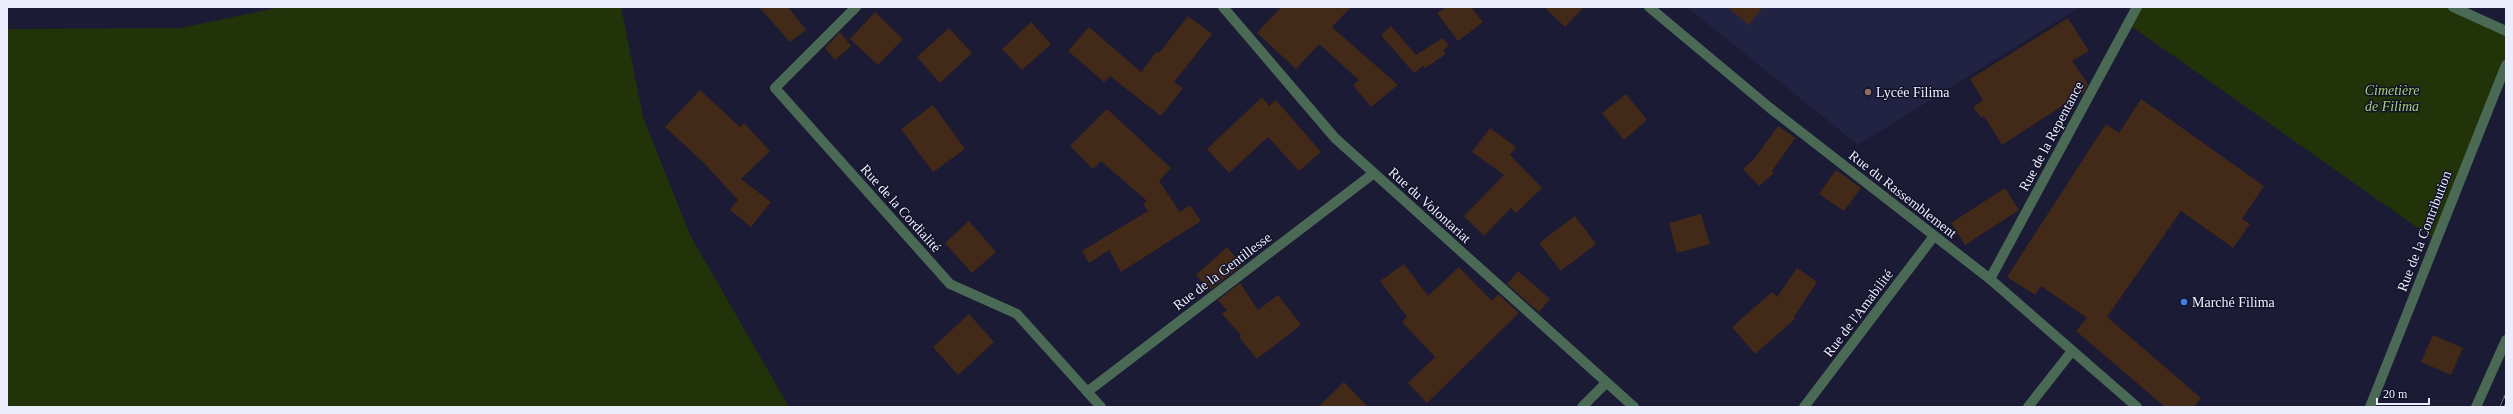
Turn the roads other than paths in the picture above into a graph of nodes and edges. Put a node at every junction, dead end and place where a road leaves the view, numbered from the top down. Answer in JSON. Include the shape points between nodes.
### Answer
{"nodes":[{"id":1,"x":856,"y":7,"type":"edge"},
{"id":2,"x":1223,"y":7,"type":"edge"},
{"id":3,"x":1649,"y":7,"type":"edge"},
{"id":4,"x":2137,"y":7,"type":"edge"},
{"id":5,"x":2453,"y":7,"type":"edge"},
{"id":6,"x":2506,"y":31,"type":"edge"},
{"id":7,"x":2506,"y":65,"type":"edge"},
{"id":8,"x":1374,"y":173,"type":"junction"},
{"id":9,"x":1934,"y":236,"type":"junction"},
{"id":10,"x":1990,"y":279,"type":"junction"},
{"id":11,"x":2506,"y":340,"type":"edge"},
{"id":12,"x":2072,"y":350,"type":"junction"},
{"id":13,"x":1606,"y":383,"type":"junction"},
{"id":14,"x":1087,"y":392,"type":"junction"},
{"id":15,"x":1101,"y":407,"type":"edge"},
{"id":16,"x":1582,"y":407,"type":"edge"},
{"id":17,"x":1634,"y":407,"type":"edge"},
{"id":18,"x":1804,"y":407,"type":"edge"},
{"id":19,"x":2028,"y":407,"type":"edge"},
{"id":20,"x":2137,"y":407,"type":"edge"},
{"id":21,"x":2370,"y":407,"type":"edge"},
{"id":22,"x":2476,"y":407,"type":"edge"}],
"edges":[{"from":1,"to":14,"type":"street","name":"Rue de la Cordialité","via":[[775,88],[950,284],[1017,314]]},
{"from":2,"to":8,"type":"street","name":"Rue du Volontariat","via":[[1335,138]]},
{"from":3,"to":9,"type":"street","name":"Rue du Rassemblement","via":[[1770,108]]},
{"from":4,"to":10,"type":"street","name":"Rue de la Repentance"},
{"from":5,"to":6,"type":"street"},
{"from":7,"to":21,"type":"street","name":"Rue de la Contribution"},
{"from":8,"to":13,"type":"street","name":"Rue du Volontariat"},
{"from":8,"to":14,"type":"street","name":"Rue de la Gentillesse"},
{"from":9,"to":10,"type":"street","name":"Rue du Rassemblement"},
{"from":9,"to":18,"type":"street","name":"Rue de l'Amabilité"},
{"from":10,"to":12,"type":"street","name":"Rue du Rassemblement"},
{"from":11,"to":22,"type":"street"},
{"from":12,"to":19,"type":"street"},
{"from":12,"to":20,"type":"street","name":"Rue du Rassemblement"},
{"from":13,"to":16,"type":"street"},
{"from":13,"to":17,"type":"street","name":"Rue du Volontariat"},
{"from":14,"to":15,"type":"street","name":"Rue de la Cordialité"}]}
